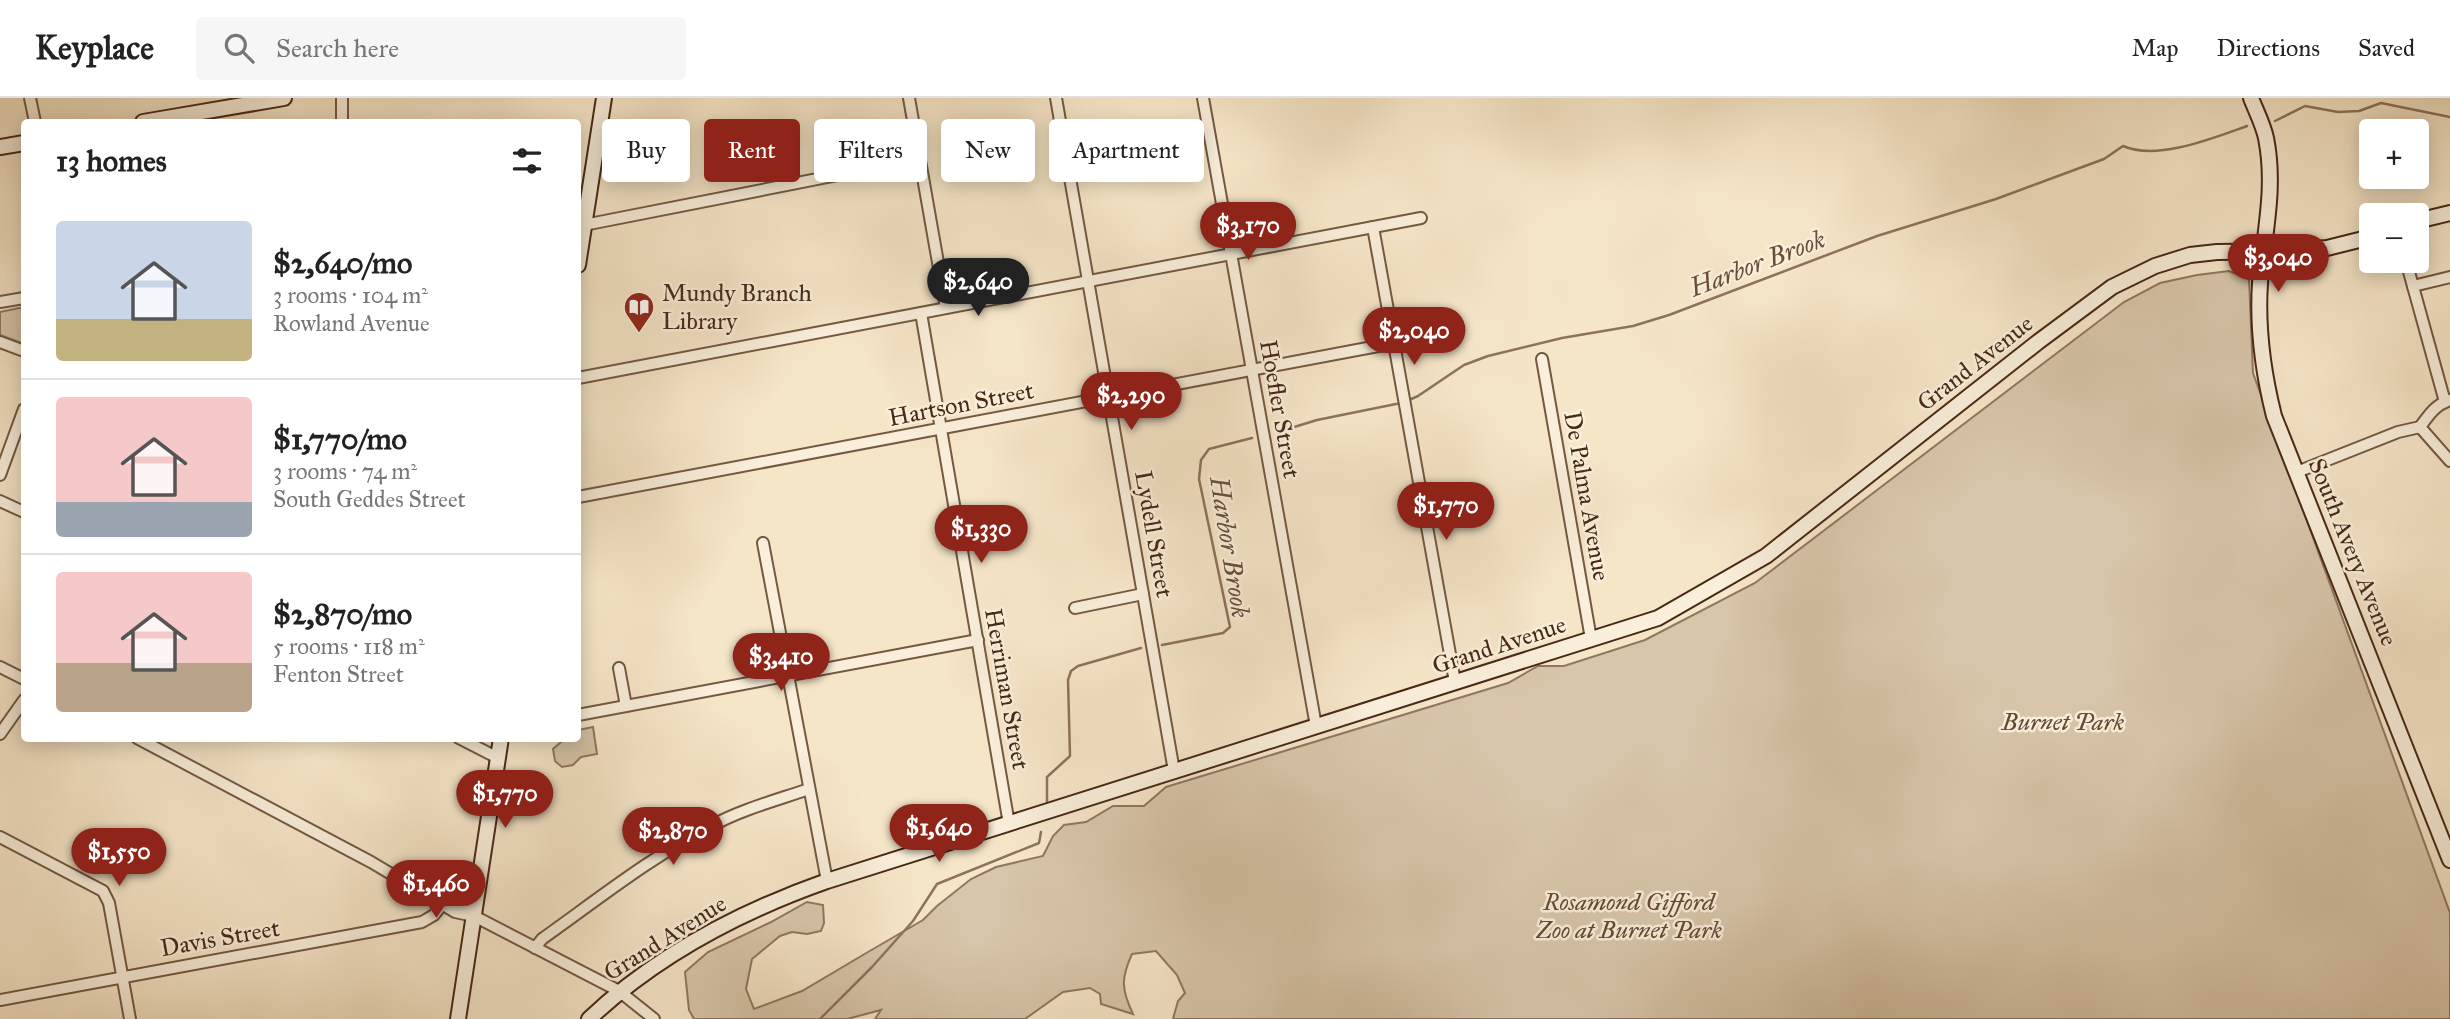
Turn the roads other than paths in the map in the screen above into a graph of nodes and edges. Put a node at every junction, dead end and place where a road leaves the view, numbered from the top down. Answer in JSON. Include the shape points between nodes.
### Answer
{"nodes":[{"id":1,"x":30,"y":98,"type":"edge"},
{"id":2,"x":284,"y":98,"type":"edge"},
{"id":3,"x":342,"y":98,"type":"edge"},
{"id":4,"x":604,"y":98,"type":"edge"},
{"id":5,"x":909,"y":98,"type":"edge"},
{"id":6,"x":1056,"y":98,"type":"edge"},
{"id":7,"x":1203,"y":98,"type":"edge"},
{"id":8,"x":2251,"y":98,"type":"edge"},
{"id":9,"x":34,"y":119,"type":"edge"},
{"id":10,"x":161,"y":119,"type":"edge"},
{"id":11,"x":342,"y":119,"type":"edge"},
{"id":12,"x":912,"y":119,"type":"edge"},
{"id":13,"x":21,"y":144,"type":"edge"},
{"id":14,"x":0,"y":148,"type":"edge"},
{"id":15,"x":814,"y":180,"type":"edge"},
{"id":16,"x":923,"y":182,"type":"edge"},
{"id":17,"x":2450,"y":213,"type":"edge"},
{"id":18,"x":1420,"y":218,"type":"dead end"},
{"id":19,"x":2429,"y":218,"type":"edge"},
{"id":20,"x":584,"y":225,"type":"junction"},
{"id":21,"x":1373,"y":227,"type":"junction"},
{"id":22,"x":581,"y":239,"type":"edge"},
{"id":23,"x":2359,"y":240,"type":"edge"},
{"id":24,"x":2265,"y":251,"type":"junction"},
{"id":25,"x":1231,"y":254,"type":"junction"},
{"id":26,"x":2409,"y":273,"type":"edge"},
{"id":27,"x":2450,"y":277,"type":"edge"},
{"id":28,"x":1088,"y":281,"type":"junction"},
{"id":29,"x":2413,"y":286,"type":"junction"},
{"id":30,"x":21,"y":298,"type":"edge"},
{"id":31,"x":0,"y":302,"type":"edge"},
{"id":32,"x":946,"y":308,"type":"junction"},
{"id":33,"x":921,"y":313,"type":"junction"},
{"id":34,"x":0,"y":342,"type":"edge"},
{"id":35,"x":1394,"y":343,"type":"junction"},
{"id":36,"x":21,"y":350,"type":"edge"},
{"id":37,"x":1542,"y":359,"type":"dead end"},
{"id":38,"x":1251,"y":370,"type":"junction"},
{"id":39,"x":581,"y":377,"type":"edge"},
{"id":40,"x":1109,"y":398,"type":"junction"},
{"id":41,"x":2447,"y":401,"type":"edge"},
{"id":42,"x":21,"y":417,"type":"edge"},
{"id":43,"x":2420,"y":427,"type":"junction"},
{"id":44,"x":941,"y":429,"type":"junction"},
{"id":45,"x":2450,"y":461,"type":"edge"},
{"id":46,"x":2297,"y":472,"type":"junction"},
{"id":47,"x":0,"y":475,"type":"edge"},
{"id":48,"x":581,"y":496,"type":"edge"},
{"id":49,"x":0,"y":502,"type":"edge"},
{"id":50,"x":21,"y":511,"type":"edge"},
{"id":51,"x":763,"y":543,"type":"dead end"},
{"id":52,"x":1143,"y":594,"type":"junction"},
{"id":53,"x":1074,"y":608,"type":"dead end"},
{"id":54,"x":1591,"y":639,"type":"junction"},
{"id":55,"x":978,"y":640,"type":"junction"},
{"id":56,"x":0,"y":667,"type":"edge"},
{"id":57,"x":619,"y":668,"type":"dead end"},
{"id":58,"x":787,"y":676,"type":"junction"},
{"id":59,"x":21,"y":678,"type":"edge"},
{"id":60,"x":1455,"y":682,"type":"junction"},
{"id":61,"x":21,"y":704,"type":"edge"},
{"id":62,"x":625,"y":706,"type":"junction"},
{"id":63,"x":581,"y":714,"type":"edge"},
{"id":64,"x":1316,"y":726,"type":"junction"},
{"id":65,"x":0,"y":734,"type":"edge"},
{"id":66,"x":144,"y":742,"type":"edge"},
{"id":67,"x":466,"y":742,"type":"edge"},
{"id":68,"x":500,"y":742,"type":"edge"},
{"id":69,"x":498,"y":758,"type":"junction"},
{"id":70,"x":1174,"y":771,"type":"junction"},
{"id":71,"x":809,"y":789,"type":"junction"},
{"id":72,"x":1009,"y":824,"type":"junction"},
{"id":73,"x":0,"y":837,"type":"edge"},
{"id":74,"x":2450,"y":860,"type":"edge"},
{"id":75,"x":827,"y":881,"type":"junction"},
{"id":76,"x":418,"y":888,"type":"junction"},
{"id":77,"x":442,"y":905,"type":"junction"},
{"id":78,"x":474,"y":916,"type":"junction"},
{"id":79,"x":535,"y":948,"type":"junction"},
{"id":80,"x":122,"y":978,"type":"junction"},
{"id":81,"x":619,"y":991,"type":"junction"},
{"id":82,"x":0,"y":1000,"type":"edge"},
{"id":83,"x":130,"y":1019,"type":"edge"},
{"id":84,"x":457,"y":1019,"type":"edge"},
{"id":85,"x":589,"y":1019,"type":"edge"},
{"id":86,"x":654,"y":1019,"type":"edge"}],
"edges":[{"from":1,"to":9,"type":"street"},
{"from":2,"to":10,"type":"street"},
{"from":3,"to":11,"type":"street"},
{"from":4,"to":20,"type":"street"},
{"from":5,"to":12,"type":"street"},
{"from":6,"to":28,"type":"street","name":"Lydell Street"},
{"from":7,"to":25,"type":"street","name":"Hoefler Street"},
{"from":8,"to":24,"type":"street","name":"South Avery Avenue","via":[[2266,138],[2270,172]]},
{"from":13,"to":14,"type":"street"},
{"from":15,"to":20,"type":"street"},
{"from":16,"to":32,"type":"street"},
{"from":17,"to":19,"type":"street"},
{"from":18,"to":21,"type":"street"},
{"from":20,"to":22,"type":"street"},
{"from":21,"to":25,"type":"street"},
{"from":21,"to":35,"type":"street"},
{"from":23,"to":24,"type":"street","name":"Grand Avenue","via":[[2327,248]]},
{"from":24,"to":46,"type":"street","name":"South Avery Avenue","via":[[2260,282],[2264,379]]},
{"from":24,"to":54,"type":"street","name":"Grand Avenue","via":[[2190,255],[2112,287],[1766,556],[1658,618]]},
{"from":25,"to":28,"type":"street"},
{"from":25,"to":38,"type":"street","name":"Hoefler Street"},
{"from":26,"to":29,"type":"street"},
{"from":27,"to":29,"type":"street"},
{"from":28,"to":32,"type":"street"},
{"from":28,"to":40,"type":"street","name":"Lydell Street"},
{"from":29,"to":41,"type":"street"},
{"from":30,"to":31,"type":"street"},
{"from":32,"to":33,"type":"street"},
{"from":33,"to":39,"type":"street"},
{"from":33,"to":44,"type":"street","name":"Herriman Street"},
{"from":34,"to":36,"type":"street"},
{"from":35,"to":38,"type":"street","name":"Hartson Street"},
{"from":35,"to":60,"type":"street"},
{"from":37,"to":54,"type":"street","name":"De Palma Avenue"},
{"from":38,"to":40,"type":"street","name":"Hartson Street"},
{"from":38,"to":64,"type":"street","name":"Hoefler Street"},
{"from":40,"to":44,"type":"street","name":"Hartson Street"},
{"from":40,"to":52,"type":"street","name":"Lydell Street"},
{"from":41,"to":43,"type":"street"},
{"from":42,"to":47,"type":"street"},
{"from":43,"to":45,"type":"street"},
{"from":43,"to":46,"type":"street"},
{"from":44,"to":48,"type":"street","name":"Hartson Street"},
{"from":44,"to":55,"type":"street","name":"Herriman Street"},
{"from":46,"to":74,"type":"street","name":"South Avery Avenue"},
{"from":49,"to":50,"type":"street"},
{"from":51,"to":58,"type":"street"},
{"from":52,"to":53,"type":"street"},
{"from":52,"to":70,"type":"street","name":"Lydell Street"},
{"from":54,"to":60,"type":"street","name":"Grand Avenue"},
{"from":55,"to":58,"type":"street"},
{"from":55,"to":72,"type":"street","name":"Herriman Street"},
{"from":56,"to":59,"type":"street"},
{"from":57,"to":62,"type":"street"},
{"from":58,"to":62,"type":"street"},
{"from":58,"to":71,"type":"street"},
{"from":60,"to":64,"type":"street","name":"Grand Avenue"},
{"from":61,"to":65,"type":"street"},
{"from":62,"to":63,"type":"street"},
{"from":64,"to":70,"type":"street","name":"Grand Avenue"},
{"from":66,"to":76,"type":"street"},
{"from":67,"to":69,"type":"street"},
{"from":68,"to":69,"type":"street"},
{"from":69,"to":78,"type":"street"},
{"from":70,"to":72,"type":"street","name":"Grand Avenue"},
{"from":71,"to":75,"type":"street"},
{"from":71,"to":79,"type":"street","via":[[710,826],[640,869]]},
{"from":72,"to":75,"type":"street","name":"Grand Avenue"},
{"from":73,"to":80,"type":"street","via":[[103,891]]},
{"from":75,"to":81,"type":"street","name":"Grand Avenue","via":[[721,925]]},
{"from":76,"to":77,"type":"street"},
{"from":76,"to":78,"type":"street"},
{"from":77,"to":78,"type":"street"},
{"from":77,"to":80,"type":"street","name":"Davis Street","via":[[422,922]]},
{"from":78,"to":79,"type":"street"},
{"from":78,"to":84,"type":"street"},
{"from":79,"to":81,"type":"street"},
{"from":80,"to":82,"type":"street","name":"Davis Street"},
{"from":80,"to":83,"type":"street"},
{"from":81,"to":85,"type":"street","name":"Grand Avenue"},
{"from":81,"to":86,"type":"street"}]}
